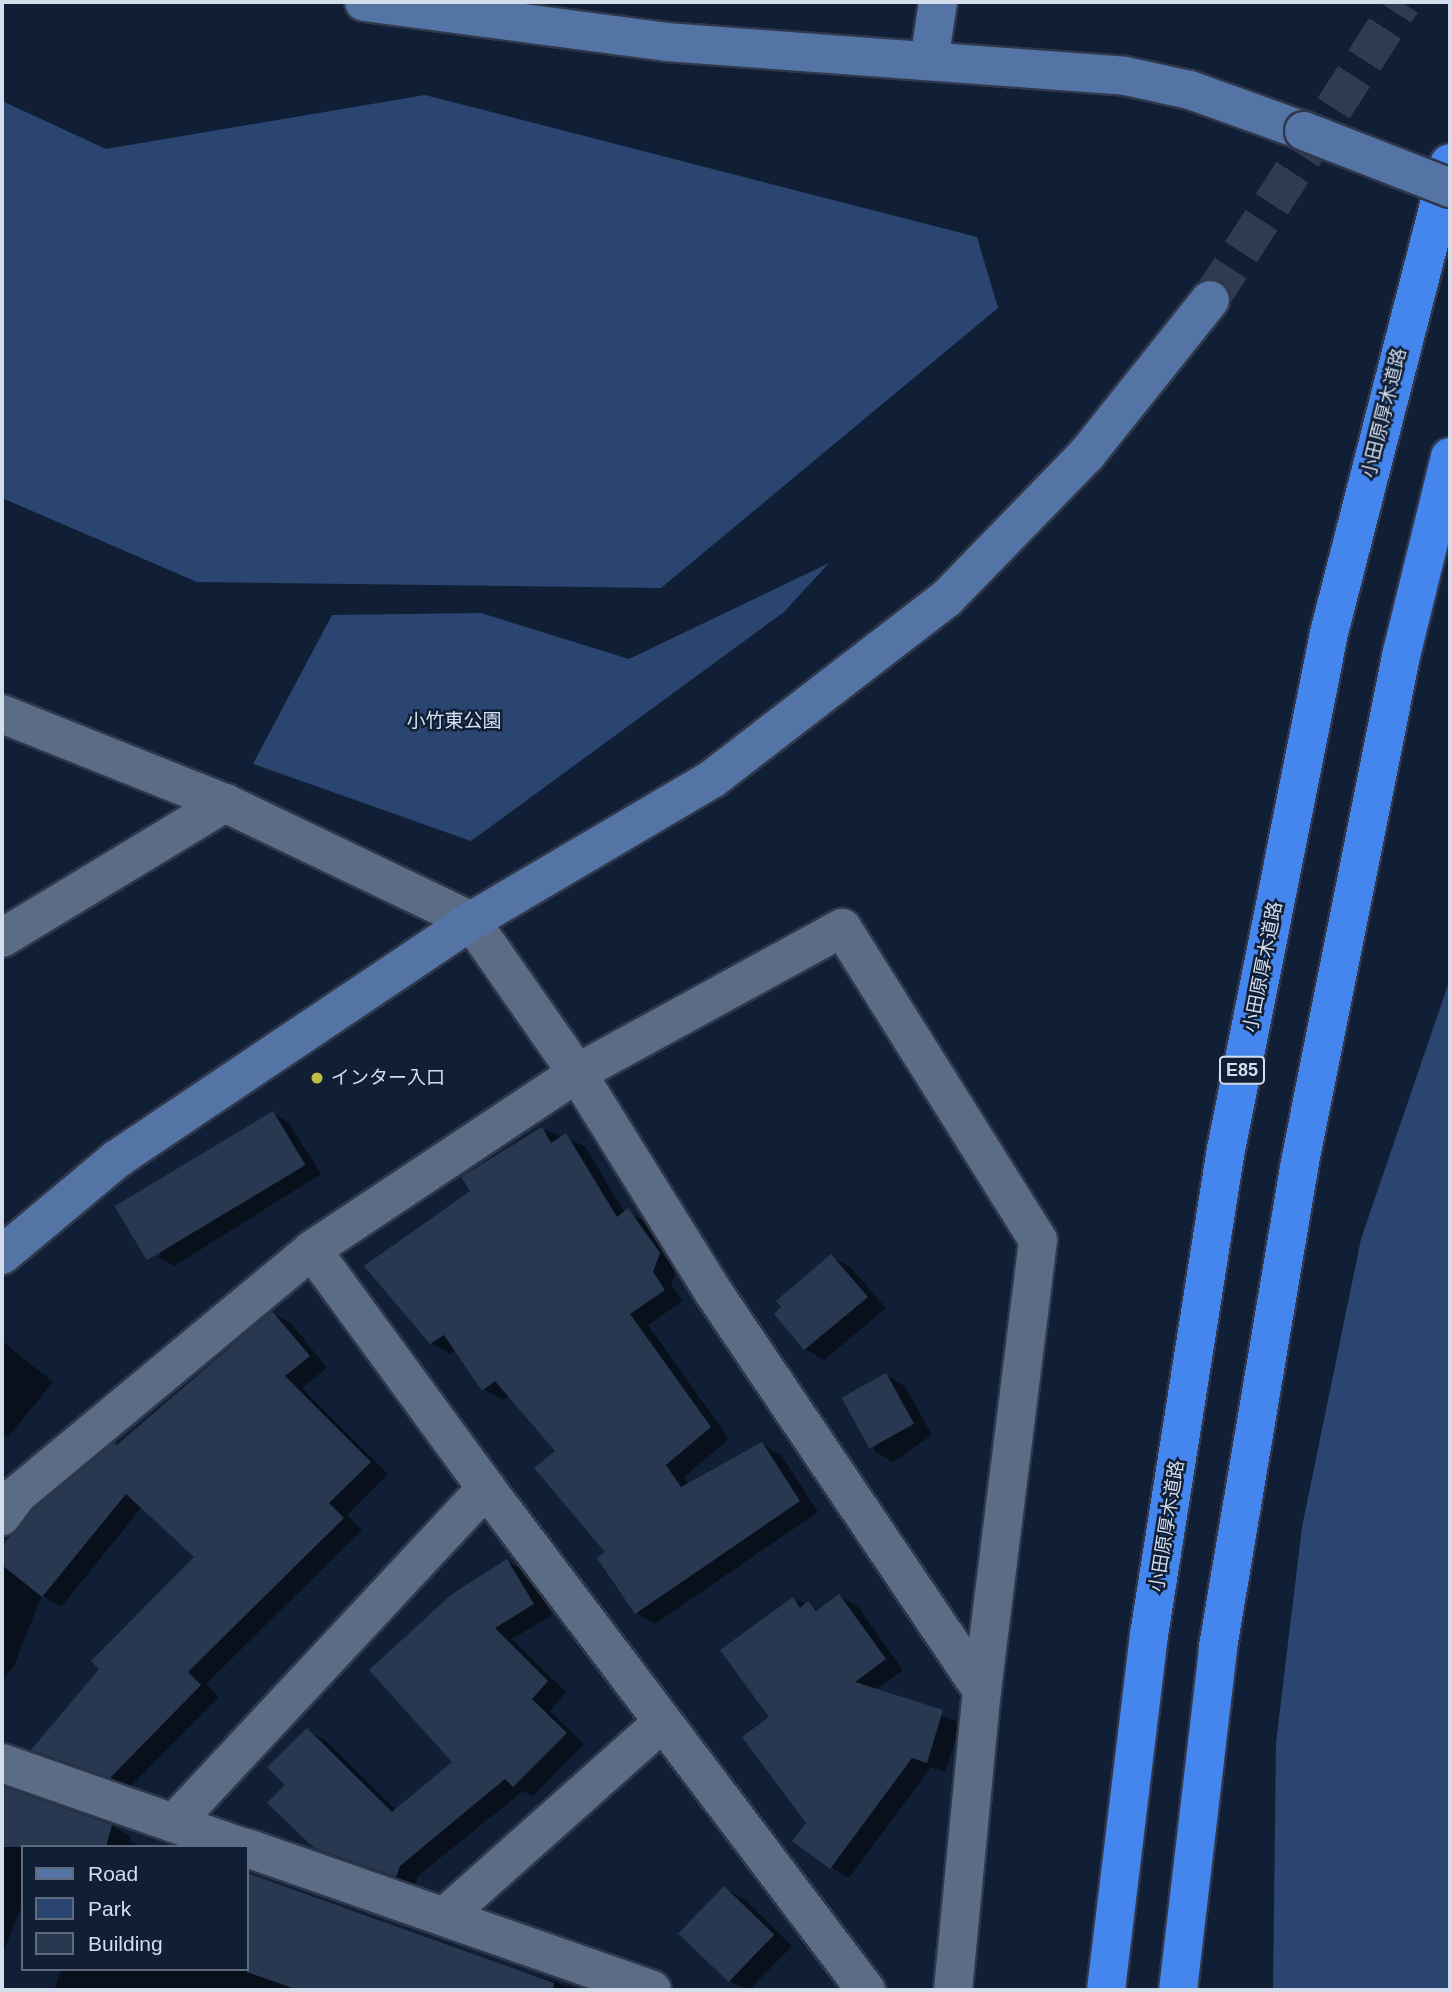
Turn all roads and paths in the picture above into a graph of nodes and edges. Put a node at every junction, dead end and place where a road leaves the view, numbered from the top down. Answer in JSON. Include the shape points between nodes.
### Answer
{"nodes":[{"id":1,"x":364,"y":2,"type":"edge"},
{"id":2,"x":939,"y":2,"type":"edge"},
{"id":3,"x":457,"y":8,"type":"edge"},
{"id":4,"x":929,"y":61,"type":"junction"},
{"id":5,"x":1450,"y":163,"type":"edge"},
{"id":6,"x":1450,"y":188,"type":"edge"},
{"id":7,"x":1210,"y":300,"type":"tunnel mouth"},
{"id":8,"x":1450,"y":457,"type":"edge"},
{"id":9,"x":2,"y":714,"type":"edge"},
{"id":10,"x":225,"y":803,"type":"junction"},
{"id":11,"x":471,"y":920,"type":"junction"},
{"id":12,"x":2,"y":938,"type":"edge"},
{"id":13,"x":576,"y":1073,"type":"junction"},
{"id":14,"x":312,"y":1250,"type":"junction"},
{"id":15,"x":2,"y":1255,"type":"edge"},
{"id":16,"x":486,"y":1488,"type":"junction"},
{"id":17,"x":2,"y":1516,"type":"edge"},
{"id":18,"x":982,"y":1689,"type":"junction"},
{"id":19,"x":663,"y":1722,"type":"junction"},
{"id":20,"x":2,"y":1763,"type":"edge"},
{"id":21,"x":174,"y":1823,"type":"junction"},
{"id":22,"x":236,"y":1845,"type":"edge"},
{"id":23,"x":248,"y":1849,"type":"edge"},
{"id":24,"x":444,"y":1917,"type":"junction"},
{"id":25,"x":652,"y":1990,"type":"edge"},
{"id":26,"x":866,"y":1990,"type":"edge"},
{"id":27,"x":953,"y":1990,"type":"edge"},
{"id":28,"x":1106,"y":1990,"type":"edge"},
{"id":29,"x":1178,"y":1990,"type":"edge"}],
"edges":[{"from":1,"to":3,"type":"street"},
{"from":2,"to":4,"type":"street"},
{"from":3,"to":4,"type":"street","via":[[666,42]]},
{"from":4,"to":6,"type":"street","bridge":true,"via":[[1125,76],[1190,90]]},
{"from":5,"to":28,"type":"highway","name":"小田原厚木道路","number":"E85","via":[[1329,633],[1226,1150],[1149,1635]]},
{"from":7,"to":11,"type":"street","via":[[1087,454],[946,599],[712,779]]},
{"from":8,"to":29,"type":"highway","via":[[1401,656],[1300,1162],[1218,1647]]},
{"from":9,"to":10,"type":"street"},
{"from":10,"to":11,"type":"street"},
{"from":10,"to":12,"type":"street"},
{"from":11,"to":13,"type":"street"},
{"from":11,"to":15,"type":"street","via":[[117,1158]]},
{"from":13,"to":14,"type":"street"},
{"from":13,"to":18,"type":"street","via":[[714,1293]]},
{"from":13,"to":18,"type":"street","via":[[842,928],[1038,1240]]},
{"from":14,"to":16,"type":"street"},
{"from":14,"to":17,"type":"street","via":[[17,1494]]},
{"from":16,"to":19,"type":"street"},
{"from":16,"to":21,"type":"street"},
{"from":18,"to":27,"type":"street"},
{"from":19,"to":24,"type":"street"},
{"from":19,"to":26,"type":"street"},
{"from":20,"to":21,"type":"street"},
{"from":21,"to":22,"type":"street"},
{"from":23,"to":24,"type":"street"},
{"from":24,"to":25,"type":"street"}]}
